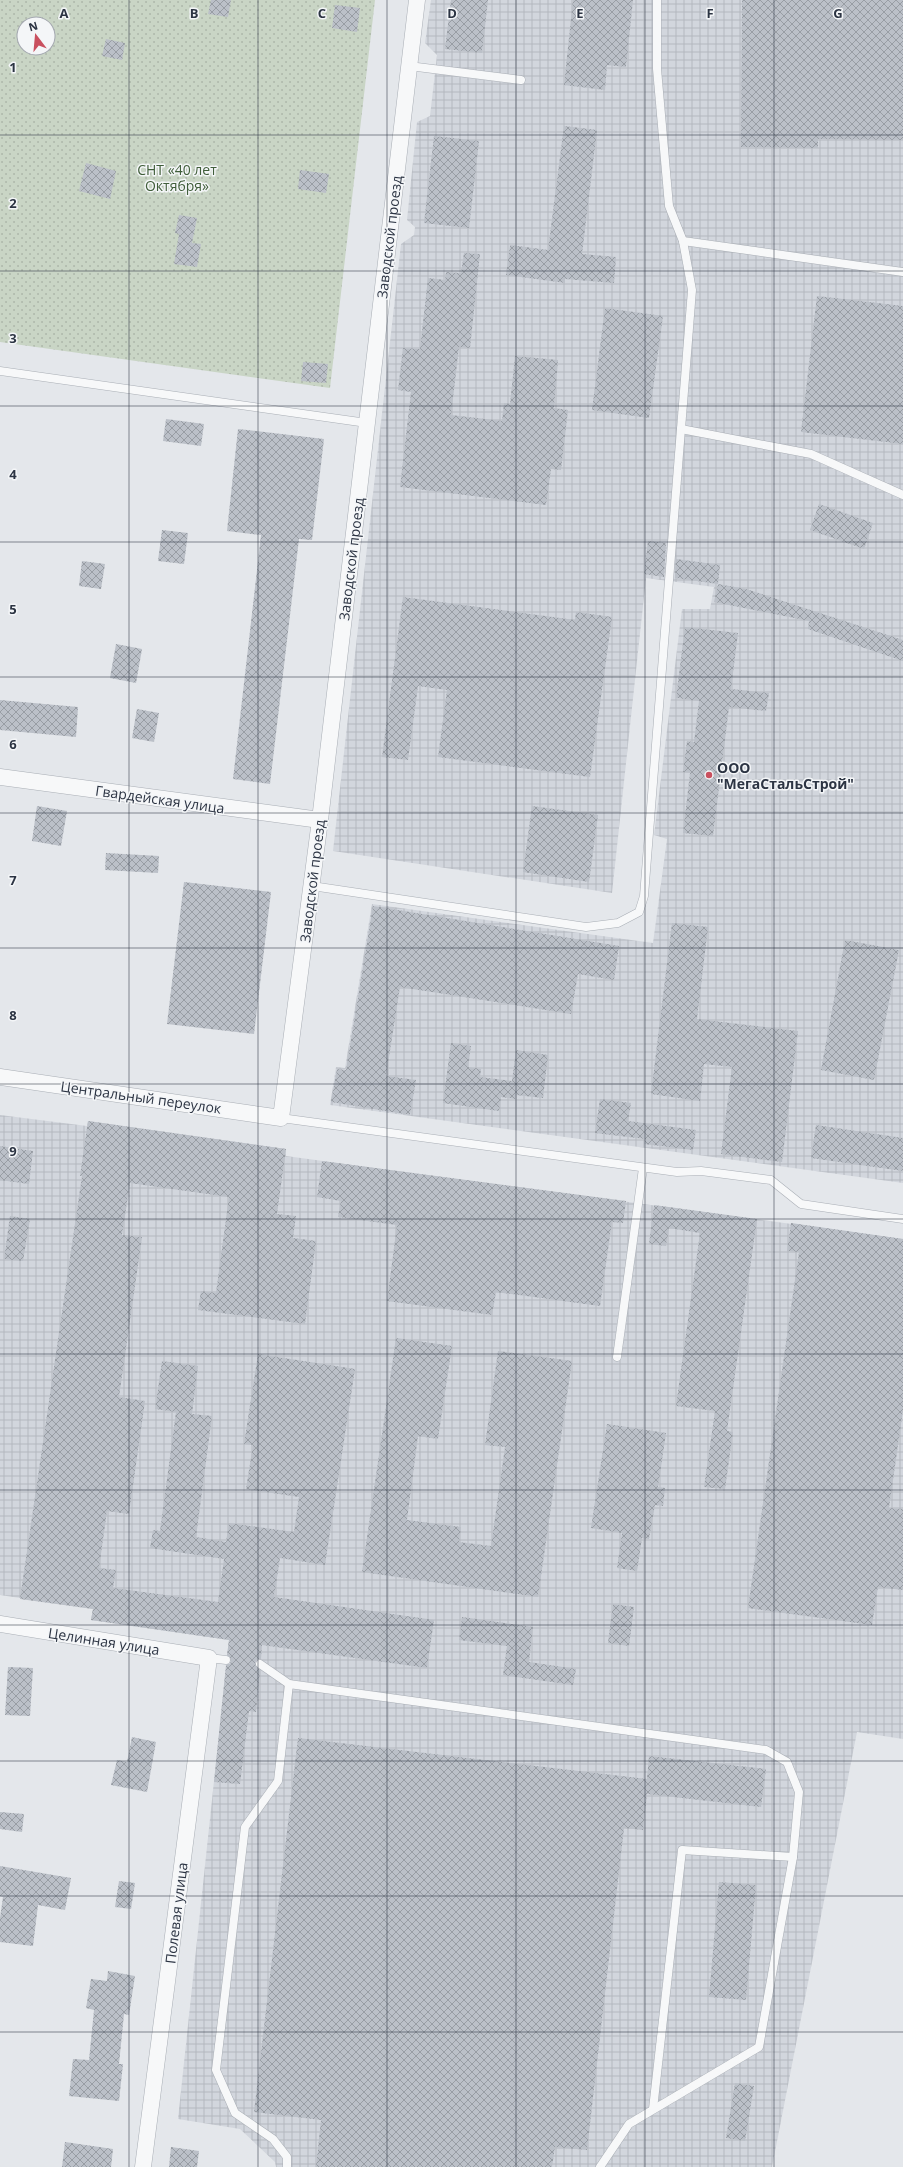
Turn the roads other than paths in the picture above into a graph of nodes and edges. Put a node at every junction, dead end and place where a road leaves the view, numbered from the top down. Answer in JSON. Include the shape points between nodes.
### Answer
{"nodes":[{"id":1,"x":417,"y":0,"type":"edge"},
{"id":2,"x":657,"y":0,"type":"edge"},
{"id":3,"x":409,"y":66,"type":"junction"},
{"id":4,"x":520,"y":80,"type":"dead end"},
{"id":5,"x":683,"y":241,"type":"junction"},
{"id":6,"x":903,"y":272,"type":"edge"},
{"id":7,"x":0,"y":371,"type":"edge"},
{"id":8,"x":367,"y":423,"type":"junction"},
{"id":9,"x":681,"y":429,"type":"junction"},
{"id":10,"x":903,"y":495,"type":"edge"},
{"id":11,"x":0,"y":777,"type":"edge"},
{"id":12,"x":320,"y":820,"type":"junction"},
{"id":13,"x":312,"y":886,"type":"junction"},
{"id":14,"x":0,"y":1077,"type":"edge"},
{"id":15,"x":282,"y":1118,"type":"junction"},
{"id":16,"x":643,"y":1168,"type":"junction"},
{"id":17,"x":903,"y":1219,"type":"edge"},
{"id":18,"x":617,"y":1356,"type":"dead end"},
{"id":19,"x":0,"y":1624,"type":"edge"},
{"id":20,"x":209,"y":1658,"type":"junction"},
{"id":21,"x":226,"y":1660,"type":"dead end"},
{"id":22,"x":260,"y":1664,"type":"dead end"},
{"id":23,"x":289,"y":1684,"type":"junction"},
{"id":24,"x":792,"y":1857,"type":"junction"},
{"id":25,"x":653,"y":2110,"type":"junction"},
{"id":26,"x":143,"y":2167,"type":"edge"},
{"id":27,"x":287,"y":2167,"type":"edge"},
{"id":28,"x":600,"y":2167,"type":"edge"}],
"edges":[{"from":1,"to":3,"type":"street","name":"Заводской проезд"},
{"from":2,"to":5,"type":"lane","via":[[657,69],[668,206]]},
{"from":3,"to":4,"type":"lane"},
{"from":3,"to":8,"type":"street","name":"Заводской проезд"},
{"from":5,"to":6,"type":"lane"},
{"from":5,"to":9,"type":"lane","via":[[692,290]]},
{"from":7,"to":8,"type":"lane"},
{"from":8,"to":12,"type":"street","name":"Заводской проезд"},
{"from":9,"to":10,"type":"lane","via":[[811,454]]},
{"from":9,"to":13,"type":"lane","via":[[644,888],[639,912],[618,923],[586,927]]},
{"from":11,"to":12,"type":"street","name":"Гвардейская улица"},
{"from":12,"to":13,"type":"street","name":"Заводской проезд"},
{"from":13,"to":15,"type":"street","name":"Заводской проезд"},
{"from":14,"to":15,"type":"street","name":"Центральный переулок"},
{"from":15,"to":16,"type":"lane"},
{"from":16,"to":17,"type":"lane","via":[[677,1172],[701,1171],[771,1180],[801,1204]]},
{"from":16,"to":18,"type":"lane"},
{"from":19,"to":20,"type":"street","name":"Целинная улица"},
{"from":20,"to":21,"type":"lane"},
{"from":20,"to":26,"type":"street","name":"Полевая улица"},
{"from":22,"to":23,"type":"lane"},
{"from":23,"to":24,"type":"lane","via":[[766,1750],[787,1762],[799,1792]]},
{"from":23,"to":27,"type":"lane","via":[[278,1781],[245,1827],[216,2070],[235,2113],[273,2139],[287,2157]]},
{"from":24,"to":25,"type":"lane","via":[[759,2047]]},
{"from":24,"to":25,"type":"lane","via":[[682,1850]]},
{"from":25,"to":28,"type":"lane","via":[[628,2124]]}]}
